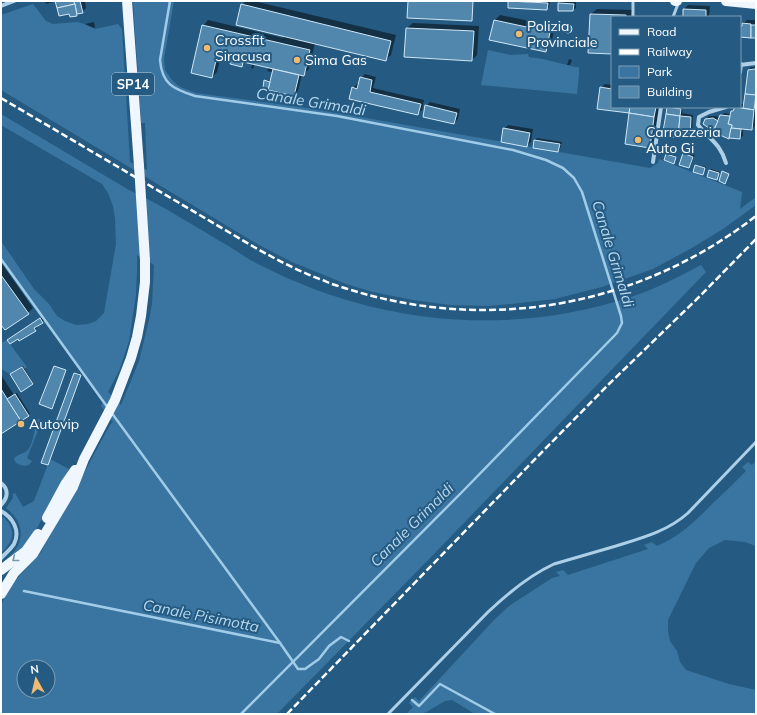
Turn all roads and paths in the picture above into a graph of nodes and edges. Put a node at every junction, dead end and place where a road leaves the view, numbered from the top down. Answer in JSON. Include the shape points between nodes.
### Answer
{"nodes":[{"id":1,"x":14,"y":1,"type":"edge"},
{"id":2,"x":127,"y":1,"type":"edge"},
{"id":3,"x":633,"y":1,"type":"edge"},
{"id":4,"x":680,"y":1,"type":"edge"},
{"id":5,"x":726,"y":1,"type":"edge"},
{"id":6,"x":756,"y":4,"type":"edge"},
{"id":7,"x":1,"y":6,"type":"edge"},
{"id":8,"x":633,"y":16,"type":"edge"},
{"id":9,"x":673,"y":16,"type":"edge"},
{"id":10,"x":741,"y":64,"type":"edge"},
{"id":11,"x":756,"y":64,"type":"edge"},
{"id":12,"x":661,"y":108,"type":"edge"},
{"id":13,"x":723,"y":108,"type":"edge"},
{"id":14,"x":653,"y":162,"type":"dead end"},
{"id":15,"x":726,"y":163,"type":"dead end"},
{"id":16,"x":756,"y":442,"type":"edge"},
{"id":17,"x":84,"y":459,"type":"junction"},
{"id":18,"x":1,"y":479,"type":"edge"},
{"id":19,"x":2,"y":484,"type":"edge"},
{"id":20,"x":1,"y":505,"type":"edge"},
{"id":21,"x":1,"y":511,"type":"edge"},
{"id":22,"x":1,"y":558,"type":"edge"},
{"id":23,"x":1,"y":570,"type":"edge"},
{"id":24,"x":1,"y":594,"type":"edge"},
{"id":25,"x":388,"y":714,"type":"edge"}],
"edges":[{"from":1,"to":7,"type":"street"},
{"from":2,"to":17,"type":"main road","number":"SP14","bridge":true,"via":[[145,282],[141,316],[131,358],[115,400]]},
{"from":3,"to":8,"type":"lane"},
{"from":4,"to":9,"type":"lane"},
{"from":5,"to":6,"type":"main road"},
{"from":10,"to":11,"type":"street"},
{"from":12,"to":14,"type":"street"},
{"from":13,"to":15,"type":"street","via":[[699,117],[698,125],[715,142]]},
{"from":16,"to":25,"type":"lane","via":[[680,520],[652,535],[554,564],[521,584],[497,603]]},
{"from":17,"to":23,"type":"main road","one_way":true,"via":[[66,483],[33,542]]},
{"from":17,"to":24,"type":"main road","via":[[73,487],[33,554],[14,573]]},
{"from":18,"to":19,"type":"street"},
{"from":19,"to":20,"type":"street","via":[[6,488],[7,497]]},
{"from":21,"to":22,"type":"street","via":[[8,515],[16,528],[14,544]]}]}
